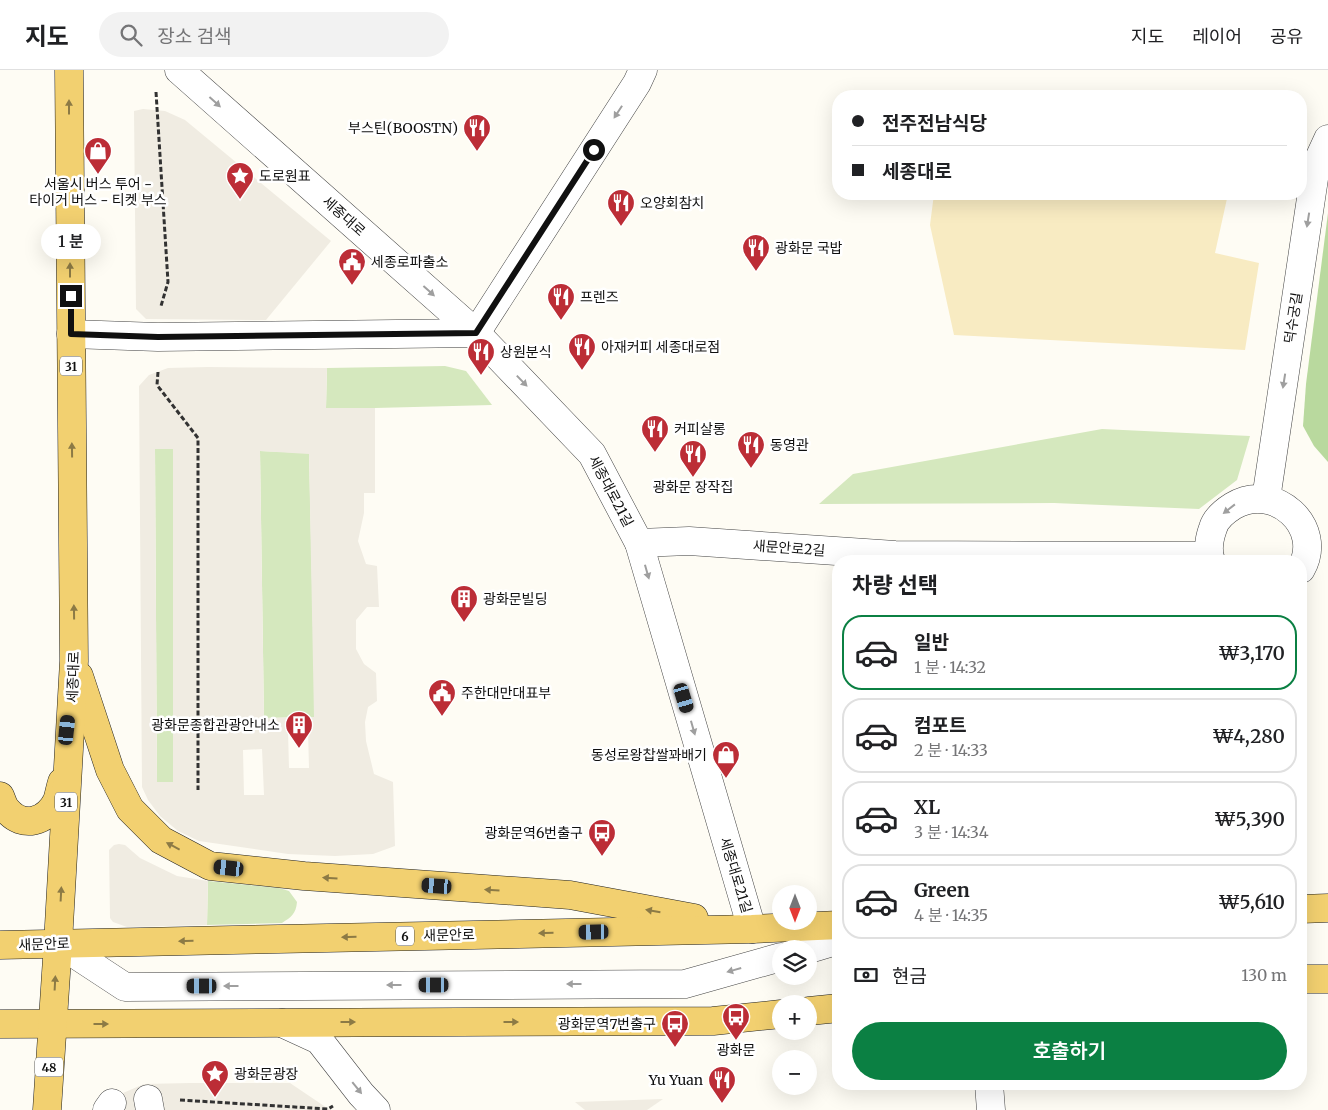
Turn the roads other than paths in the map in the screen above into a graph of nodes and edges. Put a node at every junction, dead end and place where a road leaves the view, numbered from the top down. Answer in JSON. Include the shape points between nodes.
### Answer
{"nodes":[{"id":1,"x":69,"y":70,"type":"edge"},
{"id":2,"x":179,"y":70,"type":"edge"},
{"id":3,"x":643,"y":70,"type":"edge"},
{"id":4,"x":1328,"y":140,"type":"edge"},
{"id":5,"x":476,"y":333,"type":"junction"},
{"id":6,"x":71,"y":334,"type":"junction"},
{"id":7,"x":1266,"y":499,"type":"junction"},
{"id":8,"x":639,"y":543,"type":"junction"},
{"id":9,"x":895,"y":555,"type":"edge"},
{"id":10,"x":1210,"y":555,"type":"edge"},
{"id":11,"x":1312,"y":557,"type":"edge"},
{"id":12,"x":74,"y":661,"type":"junction"},
{"id":13,"x":0,"y":796,"type":"edge"},
{"id":14,"x":1328,"y":908,"type":"edge"},
{"id":15,"x":1307,"y":909,"type":"edge"},
{"id":16,"x":832,"y":926,"type":"edge"},
{"id":17,"x":752,"y":929,"type":"junction"},
{"id":18,"x":832,"y":942,"type":"edge"},
{"id":19,"x":58,"y":943,"type":"junction"},
{"id":20,"x":0,"y":945,"type":"edge"},
{"id":21,"x":817,"y":947,"type":"edge"},
{"id":22,"x":772,"y":960,"type":"edge"},
{"id":23,"x":1307,"y":979,"type":"edge"},
{"id":24,"x":1328,"y":979,"type":"edge"},
{"id":25,"x":832,"y":1009,"type":"edge"},
{"id":26,"x":817,"y":1010,"type":"edge"},
{"id":27,"x":772,"y":1015,"type":"edge"},
{"id":28,"x":282,"y":1023,"type":"junction"},
{"id":29,"x":0,"y":1024,"type":"edge"},
{"id":30,"x":53,"y":1024,"type":"junction"},
{"id":31,"x":989,"y":1090,"type":"edge"},
{"id":32,"x":369,"y":1102,"type":"edge"},
{"id":33,"x":47,"y":1110,"type":"edge"},
{"id":34,"x":991,"y":1110,"type":"edge"}],
"edges":[{"from":6,"to":1,"type":"main road","name":"세종대로","number":"31","one_way":true},
{"from":2,"to":5,"type":"street","name":"세종대로","one_way":true},
{"from":3,"to":5,"type":"street","one_way":true},
{"from":4,"to":7,"type":"street","name":"덕수궁길","one_way":true,"via":[[1316,165]]},
{"from":5,"to":6,"type":"street","via":[[158,337]]},
{"from":5,"to":8,"type":"street","name":"세종대로21길","one_way":true,"via":[[592,454]]},
{"from":12,"to":6,"type":"main road","name":"세종대로","number":"31","one_way":true},
{"from":7,"to":10,"type":"street","one_way":true,"via":[[1241,501],[1226,510],[1215,523],[1209,539]]},
{"from":7,"to":11,"type":"street","via":[[1289,510],[1300,522]]},
{"from":8,"to":9,"type":"street","name":"새문안로2길","via":[[689,541]]},
{"from":8,"to":17,"type":"street","name":"세종대로21길","one_way":true},
{"from":12,"to":13,"type":"main road","via":[[62,782],[57,800],[48,813],[33,822],[17,820],[5,809]]},
{"from":17,"to":12,"type":"main road","one_way":true,"via":[[570,895],[210,866],[161,840],[130,809],[110,770]]},
{"from":19,"to":12,"type":"main road","name":"세종대로","number":"31","one_way":true},
{"from":14,"to":15,"type":"main road"},
{"from":16,"to":17,"type":"main road","name":"새문안로","number":"6"},
{"from":17,"to":19,"type":"main road","name":"새문안로","number":"6","one_way":true},
{"from":18,"to":21,"type":"street"},
{"from":19,"to":20,"type":"main road","name":"새문안로","number":"6"},
{"from":22,"to":19,"type":"street","one_way":true,"via":[[685,984],[125,987]]},
{"from":30,"to":19,"type":"main road","name":"세종대로","number":"31","one_way":true},
{"from":23,"to":24,"type":"main road"},
{"from":25,"to":26,"type":"main road"},
{"from":28,"to":27,"type":"main road","one_way":true,"via":[[713,1021]]},
{"from":30,"to":28,"type":"main road","one_way":true},
{"from":28,"to":32,"type":"street","one_way":true,"via":[[319,1040]]},
{"from":29,"to":30,"type":"main road"},
{"from":30,"to":33,"type":"main road","name":"세종대로","number":"48"},
{"from":31,"to":34,"type":"street"}]}
